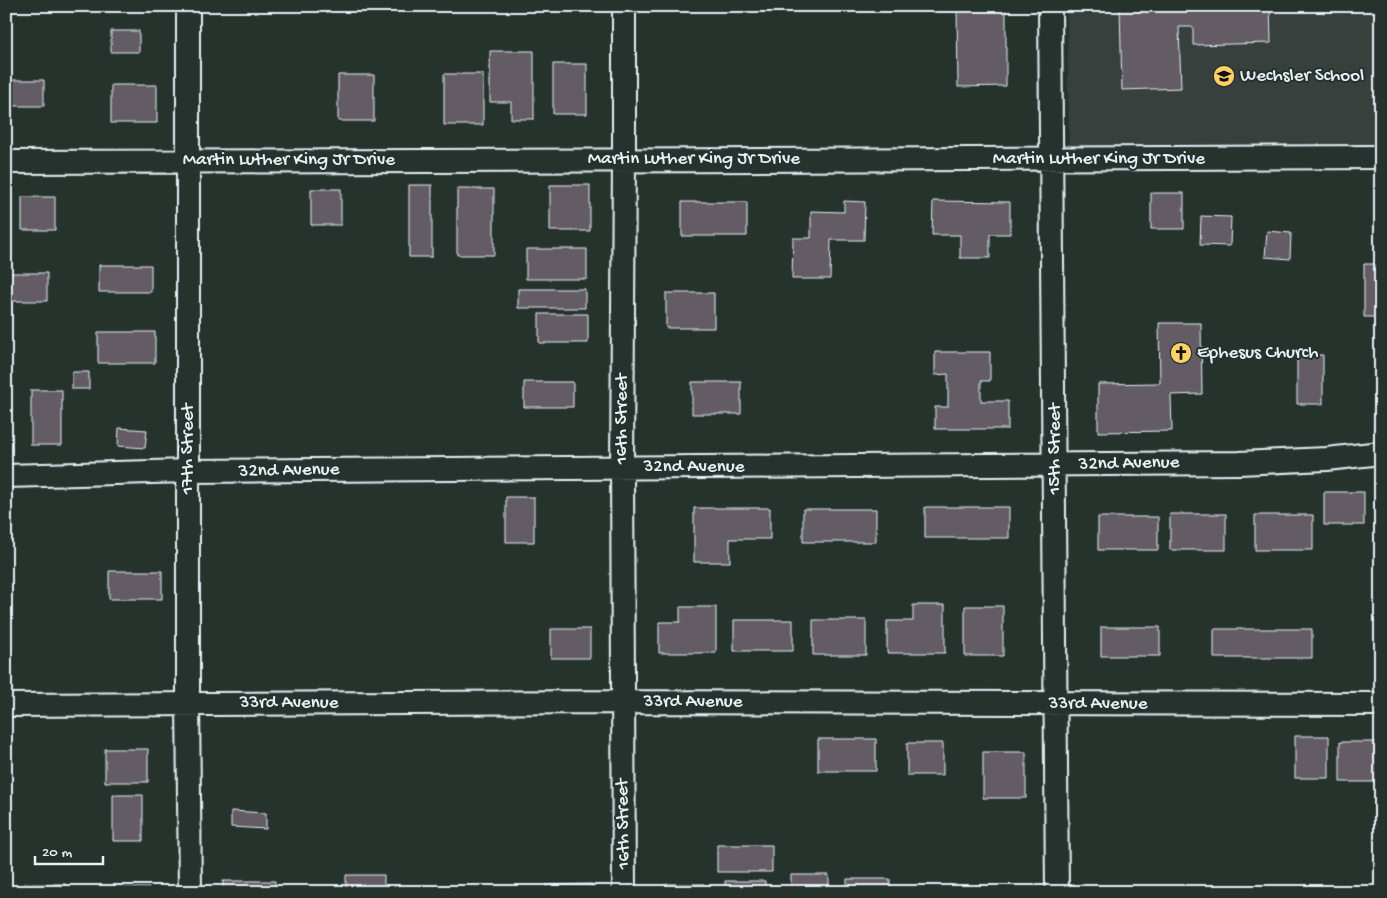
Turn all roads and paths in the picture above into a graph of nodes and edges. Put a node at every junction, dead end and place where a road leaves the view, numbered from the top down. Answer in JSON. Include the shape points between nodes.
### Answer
{"nodes":[{"id":1,"x":188,"y":6,"type":"edge"},
{"id":2,"x":624,"y":6,"type":"edge"},
{"id":3,"x":1050,"y":6,"type":"edge"},
{"id":4,"x":1381,"y":157,"type":"edge"},
{"id":5,"x":624,"y":159,"type":"junction"},
{"id":6,"x":188,"y":160,"type":"junction"},
{"id":7,"x":1052,"y":160,"type":"junction"},
{"id":8,"x":6,"y":162,"type":"edge"},
{"id":9,"x":1381,"y":453,"type":"edge"},
{"id":10,"x":1055,"y":465,"type":"junction"},
{"id":11,"x":622,"y":468,"type":"junction"},
{"id":12,"x":188,"y":472,"type":"junction"},
{"id":13,"x":6,"y":476,"type":"edge"},
{"id":14,"x":622,"y":702,"type":"junction"},
{"id":15,"x":6,"y":704,"type":"edge"},
{"id":16,"x":188,"y":704,"type":"junction"},
{"id":17,"x":1057,"y":704,"type":"junction"},
{"id":18,"x":1381,"y":704,"type":"edge"},
{"id":19,"x":190,"y":892,"type":"edge"},
{"id":20,"x":624,"y":892,"type":"edge"},
{"id":21,"x":1057,"y":892,"type":"edge"}],
"edges":[{"from":1,"to":6,"type":"street","name":"17th Street"},
{"from":2,"to":5,"type":"street","name":"16th Street"},
{"from":3,"to":7,"type":"street","name":"15th Street"},
{"from":4,"to":7,"type":"street","name":"Martin Luther King Jr Drive"},
{"from":5,"to":6,"type":"street","name":"Martin Luther King Jr Drive"},
{"from":5,"to":7,"type":"street","name":"Martin Luther King Jr Drive"},
{"from":5,"to":11,"type":"street","name":"16th Street"},
{"from":6,"to":8,"type":"street","name":"Martin Luther King Jr Drive"},
{"from":6,"to":12,"type":"street","name":"17th Street"},
{"from":7,"to":10,"type":"street","name":"15th Street"},
{"from":9,"to":10,"type":"street","name":"32nd Avenue","via":[[1240,463]]},
{"from":10,"to":11,"type":"street","name":"32nd Avenue"},
{"from":10,"to":17,"type":"street","name":"15th Street"},
{"from":11,"to":12,"type":"street","name":"32nd Avenue"},
{"from":11,"to":14,"type":"street","name":"16th Street"},
{"from":12,"to":13,"type":"street","name":"32nd Avenue"},
{"from":12,"to":16,"type":"street","name":"17th Street"},
{"from":14,"to":16,"type":"street","name":"33rd Avenue"},
{"from":14,"to":17,"type":"street","name":"33rd Avenue"},
{"from":14,"to":20,"type":"street","name":"16th Street"},
{"from":15,"to":16,"type":"street","name":"33rd Avenue"},
{"from":16,"to":19,"type":"street","name":"17th Street"},
{"from":17,"to":18,"type":"street","name":"33rd Avenue"},
{"from":17,"to":21,"type":"street","name":"15th Street"}]}
